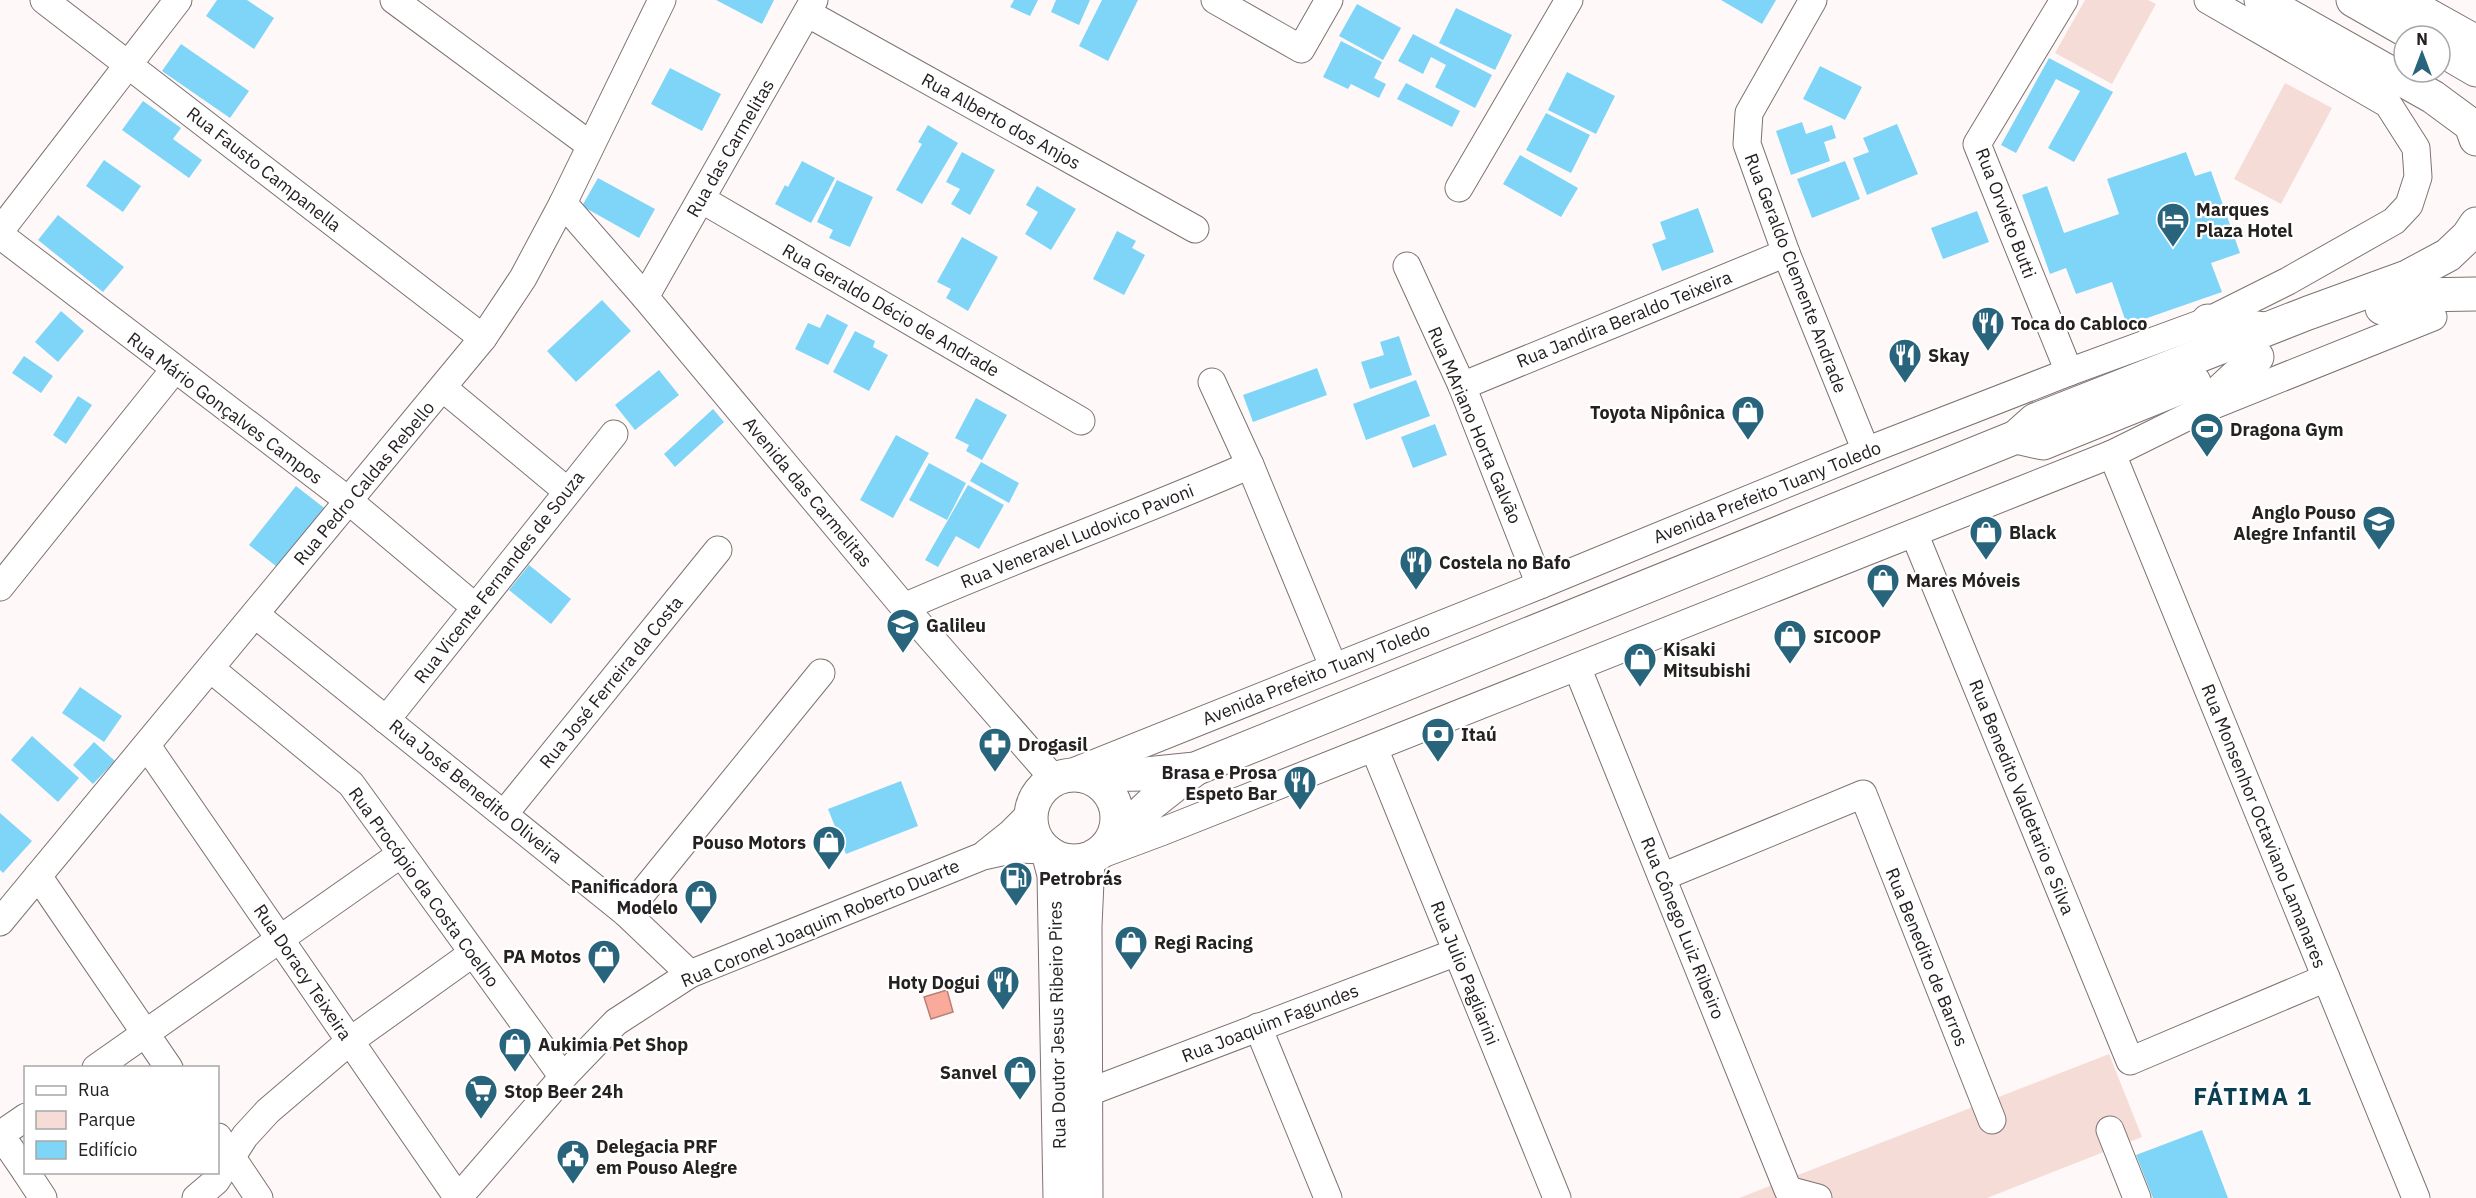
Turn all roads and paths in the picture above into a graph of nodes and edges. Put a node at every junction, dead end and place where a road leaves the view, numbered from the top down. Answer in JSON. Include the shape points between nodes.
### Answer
{"nodes":[{"id":1,"x":44,"y":0,"type":"edge"},
{"id":2,"x":178,"y":0,"type":"edge"},
{"id":3,"x":394,"y":0,"type":"edge"},
{"id":4,"x":662,"y":0,"type":"edge"},
{"id":5,"x":1215,"y":0,"type":"edge"},
{"id":6,"x":1329,"y":0,"type":"edge"},
{"id":7,"x":1569,"y":0,"type":"edge"},
{"id":8,"x":1813,"y":0,"type":"edge"},
{"id":9,"x":2064,"y":0,"type":"edge"},
{"id":10,"x":2208,"y":0,"type":"edge"},
{"id":11,"x":2261,"y":0,"type":"edge"},
{"id":12,"x":2353,"y":0,"type":"edge"},
{"id":13,"x":2401,"y":0,"type":"edge"},
{"id":14,"x":2442,"y":0,"type":"edge"},
{"id":15,"x":811,"y":6,"type":"edge"},
{"id":16,"x":2476,"y":19,"type":"edge"},
{"id":17,"x":2395,"y":24,"type":"edge"},
{"id":18,"x":2476,"y":42,"type":"edge"},
{"id":19,"x":2452,"y":56,"type":"edge"},
{"id":20,"x":129,"y":65,"type":"junction"},
{"id":21,"x":2476,"y":70,"type":"edge"},
{"id":22,"x":2476,"y":139,"type":"edge"},
{"id":23,"x":590,"y":144,"type":"junction"},
{"id":24,"x":1459,"y":188,"type":"dead end"},
{"id":25,"x":701,"y":199,"type":"junction"},
{"id":26,"x":563,"y":203,"type":"junction"},
{"id":27,"x":2473,"y":224,"type":"edge"},
{"id":28,"x":1195,"y":230,"type":"dead end"},
{"id":29,"x":0,"y":233,"type":"edge"},
{"id":30,"x":1786,"y":253,"type":"junction"},
{"id":31,"x":1407,"y":266,"type":"dead end"},
{"id":32,"x":2476,"y":276,"type":"edge"},
{"id":33,"x":2476,"y":294,"type":"edge"},
{"id":34,"x":645,"y":297,"type":"junction"},
{"id":35,"x":2433,"y":317,"type":"dead end"},
{"id":36,"x":2208,"y":321,"type":"junction"},
{"id":37,"x":2312,"y":323,"type":"junction"},
{"id":38,"x":483,"y":338,"type":"junction"},
{"id":39,"x":2262,"y":343,"type":"junction"},
{"id":40,"x":174,"y":370,"type":"junction"},
{"id":41,"x":2069,"y":372,"type":"junction"},
{"id":42,"x":1212,"y":382,"type":"dead end"},
{"id":43,"x":1462,"y":386,"type":"junction"},
{"id":44,"x":443,"y":388,"type":"junction"},
{"id":45,"x":2199,"y":411,"type":"junction"},
{"id":46,"x":1081,"y":420,"type":"dead end"},
{"id":47,"x":614,"y":434,"type":"dead end"},
{"id":48,"x":1866,"y":452,"type":"junction"},
{"id":49,"x":2112,"y":454,"type":"junction"},
{"id":50,"x":1250,"y":465,"type":"junction"},
{"id":51,"x":567,"y":491,"type":"junction"},
{"id":52,"x":349,"y":501,"type":"junction"},
{"id":53,"x":1914,"y":533,"type":"junction"},
{"id":54,"x":718,"y":550,"type":"dead end"},
{"id":55,"x":1540,"y":585,"type":"junction"},
{"id":56,"x":0,"y":587,"type":"edge"},
{"id":57,"x":475,"y":607,"type":"junction"},
{"id":58,"x":904,"y":607,"type":"junction"},
{"id":59,"x":256,"y":615,"type":"junction"},
{"id":60,"x":1333,"y":666,"type":"junction"},
{"id":61,"x":1577,"y":667,"type":"junction"},
{"id":62,"x":211,"y":669,"type":"junction"},
{"id":63,"x":820,"y":673,"type":"dead end"},
{"id":64,"x":386,"y":720,"type":"junction"},
{"id":65,"x":147,"y":746,"type":"junction"},
{"id":66,"x":1374,"y":748,"type":"junction"},
{"id":67,"x":1195,"y":769,"type":"junction"},
{"id":68,"x":1064,"y":777,"type":"junction"},
{"id":69,"x":1031,"y":813,"type":"junction"},
{"id":70,"x":504,"y":814,"type":"junction"},
{"id":71,"x":1047,"y":851,"type":"junction"},
{"id":72,"x":401,"y":854,"type":"junction"},
{"id":73,"x":1096,"y":854,"type":"junction"},
{"id":74,"x":983,"y":856,"type":"junction"},
{"id":75,"x":38,"y":876,"type":"junction"},
{"id":76,"x":1662,"y":877,"type":"junction"},
{"id":77,"x":626,"y":913,"type":"junction"},
{"id":78,"x":0,"y":922,"type":"edge"},
{"id":79,"x":280,"y":939,"type":"junction"},
{"id":80,"x":1457,"y":952,"type":"junction"},
{"id":81,"x":473,"y":953,"type":"junction"},
{"id":82,"x":690,"y":974,"type":"junction"},
{"id":83,"x":2326,"y":978,"type":"junction"},
{"id":84,"x":1258,"y":1028,"type":"junction"},
{"id":85,"x":145,"y":1033,"type":"junction"},
{"id":86,"x":350,"y":1041,"type":"junction"},
{"id":87,"x":99,"y":1066,"type":"edge"},
{"id":88,"x":168,"y":1066,"type":"edge"},
{"id":89,"x":563,"y":1077,"type":"junction"},
{"id":90,"x":1084,"y":1094,"type":"junction"},
{"id":91,"x":24,"y":1118,"type":"edge"},
{"id":92,"x":1992,"y":1120,"type":"dead end"},
{"id":93,"x":2110,"y":1130,"type":"dead end"},
{"id":94,"x":0,"y":1134,"type":"edge"},
{"id":95,"x":1085,"y":1146,"type":"junction"},
{"id":96,"x":224,"y":1147,"type":"edge"},
{"id":97,"x":219,"y":1168,"type":"edge"},
{"id":98,"x":24,"y":1169,"type":"edge"},
{"id":99,"x":27,"y":1174,"type":"edge"},
{"id":100,"x":218,"y":1174,"type":"edge"},
{"id":101,"x":43,"y":1198,"type":"edge"},
{"id":102,"x":196,"y":1198,"type":"edge"},
{"id":103,"x":259,"y":1198,"type":"edge"},
{"id":104,"x":458,"y":1198,"type":"edge"},
{"id":105,"x":1060,"y":1198,"type":"edge"},
{"id":106,"x":1086,"y":1198,"type":"edge"},
{"id":107,"x":1103,"y":1198,"type":"edge"},
{"id":108,"x":1328,"y":1198,"type":"edge"},
{"id":109,"x":1557,"y":1198,"type":"edge"},
{"id":110,"x":1818,"y":1198,"type":"edge"},
{"id":111,"x":2137,"y":1198,"type":"edge"},
{"id":112,"x":2416,"y":1198,"type":"edge"}],
"edges":[{"from":1,"to":20,"type":"street","name":"Rua Fausto Campanella"},
{"from":2,"to":20,"type":"street"},
{"from":3,"to":23,"type":"street"},
{"from":4,"to":23,"type":"street","name":"Rua Pedro Caldas Rebello"},
{"from":5,"to":6,"type":"street","via":[[1301,49]]},
{"from":7,"to":24,"type":"street"},
{"from":8,"to":30,"type":"street","name":"Rua Geraldo Clemente Andrade","via":[[1749,113],[1747,144]]},
{"from":9,"to":41,"type":"street","name":"Rua Orvieto Butti","via":[[1977,144]]},
{"from":10,"to":36,"type":"street","name":"Avenida Prefeito Tuany Toledo","via":[[2388,104],[2416,148],[2418,177],[2409,205],[2394,221]]},
{"from":11,"to":22,"type":"main road","via":[[2433,97],[2471,125]]},
{"from":12,"to":17,"type":"main road"},
{"from":13,"to":18,"type":"main road"},
{"from":14,"to":16,"type":"main road"},
{"from":15,"to":25,"type":"street","name":"Rua das Carmelitas"},
{"from":15,"to":28,"type":"street","name":"Rua Alberto dos Anjos"},
{"from":19,"to":21,"type":"main road"},
{"from":20,"to":29,"type":"street"},
{"from":20,"to":38,"type":"street","name":"Rua Fausto Campanella"},
{"from":23,"to":26,"type":"street","name":"Rua Pedro Caldas Rebello"},
{"from":25,"to":34,"type":"street","name":"Rua das Carmelitas"},
{"from":25,"to":46,"type":"street","name":"Rua Geraldo Décio de Andrade"},
{"from":26,"to":34,"type":"street","name":"Avenida das Carmelitas"},
{"from":26,"to":38,"type":"street","name":"Rua Pedro Caldas Rebello","via":[[523,278]]},
{"from":27,"to":32,"type":"main road","via":[[2470,254]]},
{"from":27,"to":37,"type":"main road","via":[[2448,255]]},
{"from":29,"to":40,"type":"street","name":"Rua Mário Gonçalves Campos"},
{"from":30,"to":43,"type":"street","name":"Rua Jandira Beraldo Teixeira"},
{"from":30,"to":48,"type":"street","name":"Rua Geraldo Clemente Andrade"},
{"from":31,"to":43,"type":"street","name":"Rua MAriano Horta Galvão"},
{"from":33,"to":37,"type":"main road","via":[[2416,295]]},
{"from":34,"to":58,"type":"street","name":"Avenida das Carmelitas"},
{"from":35,"to":45,"type":"street"},
{"from":36,"to":39,"type":"main road"},
{"from":36,"to":41,"type":"street","name":"Avenida Prefeito Tuany Toledo"},
{"from":37,"to":39,"type":"main road"},
{"from":38,"to":44,"type":"street","name":"Rua Pedro Caldas Rebello"},
{"from":39,"to":45,"type":"main road"},
{"from":39,"to":67,"type":"main road","via":[[2035,420],[2016,437]]},
{"from":40,"to":52,"type":"street","name":"Rua Mário Gonçalves Campos"},
{"from":40,"to":56,"type":"street"},
{"from":41,"to":48,"type":"street","name":"Avenida Prefeito Tuany Toledo"},
{"from":42,"to":50,"type":"street"},
{"from":43,"to":55,"type":"street","name":"Rua MAriano Horta Galvão"},
{"from":44,"to":51,"type":"street"},
{"from":44,"to":52,"type":"street","name":"Rua Pedro Caldas Rebello"},
{"from":45,"to":49,"type":"street"},
{"from":47,"to":51,"type":"street","name":"Rua Vicente Fernandes de Souza"},
{"from":48,"to":55,"type":"street","name":"Avenida Prefeito Tuany Toledo"},
{"from":49,"to":53,"type":"street"},
{"from":49,"to":83,"type":"street","name":"Rua Monsenhor Octaviano Lamanares"},
{"from":50,"to":58,"type":"street","name":"Rua Veneravel Ludovico Pavoni"},
{"from":50,"to":60,"type":"street"},
{"from":51,"to":57,"type":"street","name":"Rua Vicente Fernandes de Souza"},
{"from":52,"to":57,"type":"street","name":"Rua Mário Gonçalves Campos"},
{"from":52,"to":59,"type":"street","name":"Rua Pedro Caldas Rebello"},
{"from":53,"to":61,"type":"street"},
{"from":53,"to":83,"type":"street","name":"Rua Benedito Valdetario e Silva","via":[[2130,1061]]},
{"from":54,"to":70,"type":"street","name":"Rua José Ferreira da Costa"},
{"from":55,"to":60,"type":"street","name":"Avenida Prefeito Tuany Toledo"},
{"from":57,"to":64,"type":"street","name":"Rua Vicente Fernandes de Souza"},
{"from":58,"to":68,"type":"street","name":"Avenida das Carmelitas"},
{"from":59,"to":62,"type":"street","name":"Rua Pedro Caldas Rebello"},
{"from":59,"to":64,"type":"street","name":"Rua José Benedito Oliveira"},
{"from":60,"to":68,"type":"street","name":"Avenida Prefeito Tuany Toledo"},
{"from":61,"to":66,"type":"street"},
{"from":61,"to":76,"type":"street","name":"Rua Cônego Luiz Ribeiro"},
{"from":62,"to":65,"type":"street","name":"Rua Pedro Caldas Rebello"},
{"from":62,"to":72,"type":"street","name":"Rua Procópio da Costa Coelho","via":[[351,784]]},
{"from":63,"to":77,"type":"street"},
{"from":64,"to":70,"type":"street","name":"Rua José Benedito Oliveira"},
{"from":65,"to":75,"type":"street","name":"Rua Pedro Caldas Rebello"},
{"from":65,"to":79,"type":"street","name":"Rua Doracy Teixeira"},
{"from":66,"to":73,"type":"street"},
{"from":66,"to":80,"type":"street","name":"Rua Julio Pagliarini"},
{"from":67,"to":68,"type":"main road"},
{"from":67,"to":73,"type":"main road"},
{"from":68,"to":69,"type":"main road","via":[[1039,793]]},
{"from":68,"to":73,"type":"main road","via":[[1101,784],[1115,802],[1117,825]]},
{"from":69,"to":71,"type":"main road","via":[[1034,834]]},
{"from":69,"to":74,"type":"street","name":"Rua Coronel Joaquim Roberto Duarte"},
{"from":70,"to":77,"type":"street","name":"Rua José Benedito Oliveira"},
{"from":71,"to":73,"type":"main road","via":[[1067,861]]},
{"from":71,"to":74,"type":"street","name":"Rua Coronel Joaquim Roberto Duarte","via":[[1015,849]]},
{"from":71,"to":105,"type":"main road","name":"Rua Doutor Jesus Ribeiro Pires","via":[[1054,875]]},
{"from":72,"to":79,"type":"street"},
{"from":72,"to":81,"type":"street","name":"Rua Procópio da Costa Coelho"},
{"from":73,"to":90,"type":"main road","name":"Rua Doutor Jesus Ribeiro Pires","via":[[1084,926]]},
{"from":74,"to":82,"type":"street","name":"Rua Coronel Joaquim Roberto Duarte"},
{"from":75,"to":78,"type":"street","name":"Rua Pedro Caldas Rebello"},
{"from":75,"to":85,"type":"street"},
{"from":76,"to":92,"type":"street","name":"Rua Benedito de Barros","via":[[1863,794]]},
{"from":76,"to":110,"type":"street","name":"Rua Cônego Luiz Ribeiro","via":[[1788,1190]]},
{"from":77,"to":82,"type":"street","name":"Rua José Benedito Oliveira"},
{"from":79,"to":85,"type":"street"},
{"from":79,"to":86,"type":"street","name":"Rua Doracy Teixeira"},
{"from":80,"to":84,"type":"street","name":"Rua Joaquim Fagundes"},
{"from":80,"to":109,"type":"street","name":"Rua Julio Pagliarini"},
{"from":81,"to":86,"type":"street"},
{"from":81,"to":89,"type":"street","name":"Rua Procópio da Costa Coelho"},
{"from":82,"to":89,"type":"street","name":"Rua Coronel Joaquim Roberto Duarte","via":[[616,1022]]},
{"from":83,"to":112,"type":"street","name":"Rua Monsenhor Octaviano Lamanares"},
{"from":84,"to":90,"type":"street","name":"Rua Joaquim Fagundes"},
{"from":84,"to":108,"type":"street"},
{"from":85,"to":87,"type":"street"},
{"from":85,"to":88,"type":"street"},
{"from":86,"to":96,"type":"street"},
{"from":86,"to":104,"type":"street","name":"Rua Doracy Teixeira"},
{"from":89,"to":104,"type":"street","name":"Rua Coronel Joaquim Roberto Duarte"},
{"from":90,"to":95,"type":"main road","name":"Rua Doutor Jesus Ribeiro Pires"},
{"from":91,"to":94,"type":"street"},
{"from":93,"to":111,"type":"street"},
{"from":94,"to":98,"type":"street"},
{"from":95,"to":106,"type":"main road","name":"Rua Doutor Jesus Ribeiro Pires"},
{"from":95,"to":107,"type":"street","name":"Rua Doutor Jesus Ribeiro Pires"},
{"from":96,"to":97,"type":"street"},
{"from":96,"to":103,"type":"street"},
{"from":99,"to":101,"type":"street"},
{"from":100,"to":102,"type":"street","via":[[216,1181]]}]}
